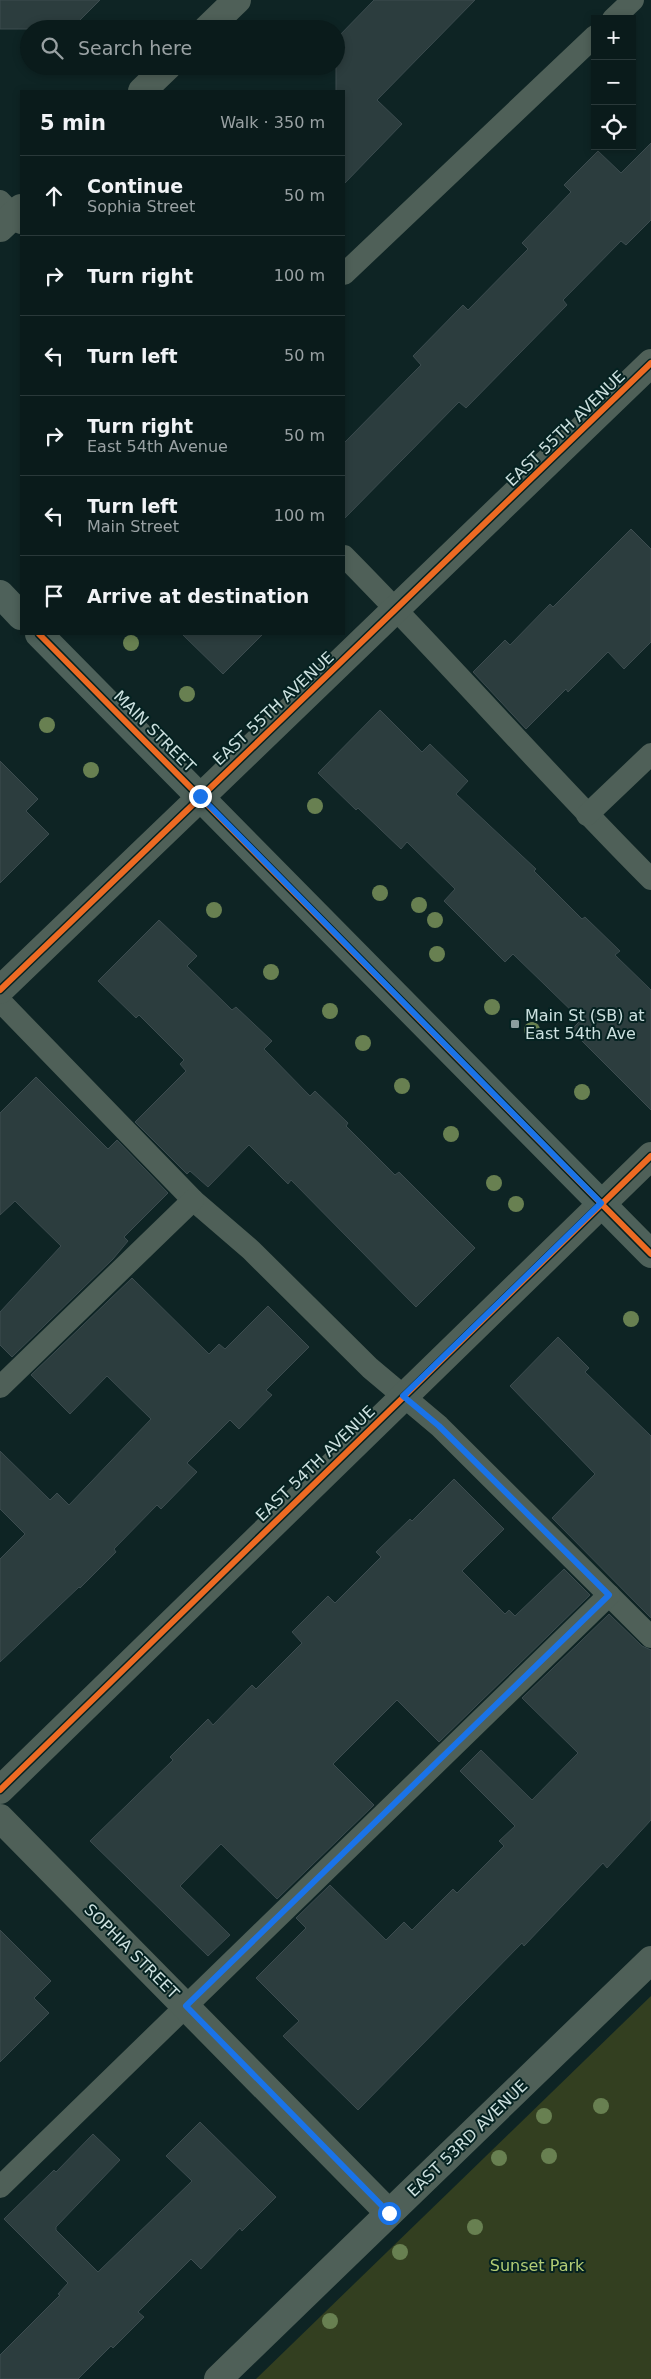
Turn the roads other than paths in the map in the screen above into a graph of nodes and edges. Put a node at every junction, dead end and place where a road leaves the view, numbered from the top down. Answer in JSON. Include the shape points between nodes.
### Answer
{"nodes":[{"id":1,"x":237,"y":0,"type":"edge"},
{"id":2,"x":633,"y":0,"type":"edge"},
{"id":3,"x":617,"y":15,"type":"edge"},
{"id":4,"x":216,"y":20,"type":"edge"},
{"id":5,"x":591,"y":40,"type":"edge"},
{"id":6,"x":159,"y":75,"type":"edge"},
{"id":7,"x":143,"y":90,"type":"edge"},
{"id":8,"x":345,"y":273,"type":"edge"},
{"id":9,"x":651,"y":363,"type":"edge"},
{"id":10,"x":345,"y":557,"type":"edge"},
{"id":11,"x":0,"y":594,"type":"edge"},
{"id":12,"x":397,"y":610,"type":"junction"},
{"id":13,"x":20,"y":615,"type":"edge"},
{"id":14,"x":40,"y":635,"type":"edge"},
{"id":15,"x":651,"y":754,"type":"edge"},
{"id":16,"x":200,"y":796,"type":"junction"},
{"id":17,"x":587,"y":815,"type":"junction"},
{"id":18,"x":651,"y":879,"type":"edge"},
{"id":19,"x":0,"y":990,"type":"edge"},
{"id":20,"x":0,"y":1001,"type":"edge"},
{"id":21,"x":651,"y":1156,"type":"edge"},
{"id":22,"x":192,"y":1200,"type":"junction"},
{"id":23,"x":601,"y":1203,"type":"junction"},
{"id":24,"x":651,"y":1254,"type":"edge"},
{"id":25,"x":0,"y":1387,"type":"edge"},
{"id":26,"x":403,"y":1396,"type":"junction"},
{"id":27,"x":609,"y":1595,"type":"junction"},
{"id":28,"x":651,"y":1637,"type":"edge"},
{"id":29,"x":0,"y":1790,"type":"edge"},
{"id":30,"x":0,"y":1818,"type":"edge"},
{"id":31,"x":651,"y":1960,"type":"edge"},
{"id":32,"x":186,"y":2006,"type":"junction"},
{"id":33,"x":0,"y":2187,"type":"edge"},
{"id":34,"x":389,"y":2213,"type":"junction"},
{"id":35,"x":218,"y":2379,"type":"edge"}],
"edges":[{"from":1,"to":4,"type":"street"},
{"from":2,"to":3,"type":"lane"},
{"from":5,"to":8,"type":"lane"},
{"from":6,"to":7,"type":"street"},
{"from":9,"to":12,"type":"street","name":"EAST 55TH AVENUE"},
{"from":10,"to":12,"type":"lane"},
{"from":11,"to":13,"type":"main road"},
{"from":12,"to":16,"type":"street","name":"EAST 55TH AVENUE"},
{"from":12,"to":17,"type":"lane"},
{"from":14,"to":16,"type":"main road","name":"MAIN STREET"},
{"from":15,"to":17,"type":"lane"},
{"from":16,"to":19,"type":"street","name":"EAST 55TH AVENUE"},
{"from":16,"to":23,"type":"main road","name":"MAIN STREET"},
{"from":17,"to":18,"type":"lane"},
{"from":20,"to":22,"type":"lane"},
{"from":21,"to":23,"type":"street","name":"EAST 54TH AVENUE"},
{"from":22,"to":25,"type":"lane"},
{"from":22,"to":26,"type":"lane","via":[[251,1250],[370,1368]]},
{"from":23,"to":24,"type":"main road","name":"MAIN STREET"},
{"from":23,"to":26,"type":"street","name":"EAST 54TH AVENUE"},
{"from":26,"to":27,"type":"lane","via":[[439,1426]]},
{"from":26,"to":29,"type":"street","name":"EAST 54TH AVENUE"},
{"from":27,"to":28,"type":"lane"},
{"from":27,"to":32,"type":"lane"},
{"from":30,"to":32,"type":"street","name":"SOPHIA STREET"},
{"from":31,"to":34,"type":"street","name":"EAST 53RD AVENUE"},
{"from":32,"to":33,"type":"lane"},
{"from":32,"to":34,"type":"street","name":"SOPHIA STREET"},
{"from":34,"to":35,"type":"street","name":"EAST 53RD AVENUE"}]}
